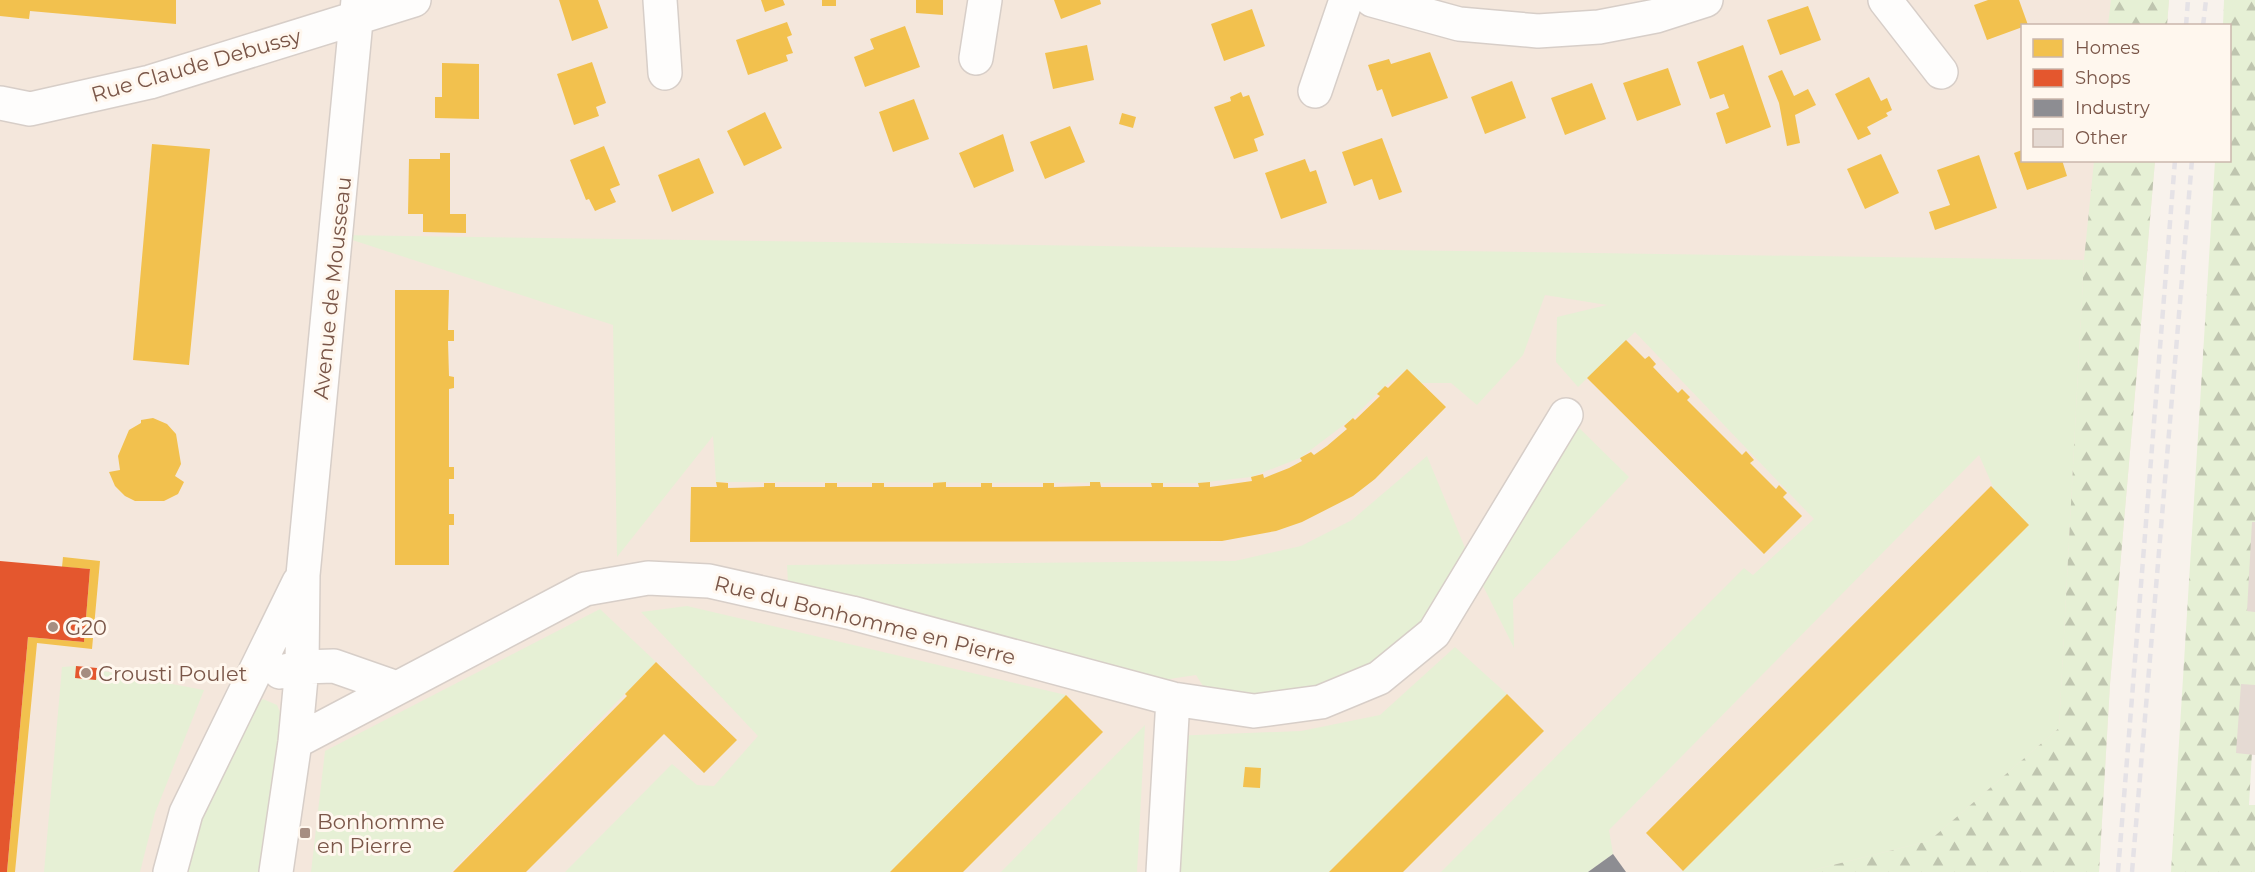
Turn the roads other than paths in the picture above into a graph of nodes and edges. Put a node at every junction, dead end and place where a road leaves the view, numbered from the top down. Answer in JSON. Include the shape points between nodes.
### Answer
{"nodes":[{"id":1,"x":414,"y":0,"type":"edge"},
{"id":2,"x":660,"y":0,"type":"edge"},
{"id":3,"x":985,"y":0,"type":"edge"},
{"id":4,"x":1346,"y":0,"type":"edge"},
{"id":5,"x":1372,"y":0,"type":"edge"},
{"id":6,"x":1706,"y":0,"type":"edge"},
{"id":7,"x":1885,"y":0,"type":"edge"},
{"id":8,"x":357,"y":9,"type":"edge"},
{"id":9,"x":1462,"y":12,"type":"edge"},
{"id":10,"x":976,"y":58,"type":"dead end"},
{"id":11,"x":1941,"y":72,"type":"dead end"},
{"id":12,"x":665,"y":73,"type":"dead end"},
{"id":13,"x":1315,"y":91,"type":"dead end"},
{"id":14,"x":0,"y":103,"type":"edge"},
{"id":15,"x":1566,"y":415,"type":"dead end"},
{"id":16,"x":303,"y":575,"type":"junction"},
{"id":17,"x":302,"y":667,"type":"junction"},
{"id":18,"x":250,"y":681,"type":"junction"},
{"id":19,"x":397,"y":688,"type":"junction"},
{"id":20,"x":1173,"y":699,"type":"junction"},
{"id":21,"x":295,"y":742,"type":"junction"},
{"id":22,"x":170,"y":872,"type":"edge"},
{"id":23,"x":276,"y":872,"type":"edge"},
{"id":24,"x":1163,"y":872,"type":"edge"}],
"edges":[{"from":1,"to":8,"type":"street","name":"Rue Claude Debussy"},
{"from":2,"to":12,"type":"street"},
{"from":3,"to":10,"type":"street"},
{"from":4,"to":13,"type":"street"},
{"from":5,"to":9,"type":"street"},
{"from":6,"to":9,"type":"street","via":[[1656,16],[1599,27],[1538,31]]},
{"from":7,"to":11,"type":"street"},
{"from":8,"to":14,"type":"street","name":"Rue Claude Debussy","via":[[150,82],[30,109]]},
{"from":8,"to":16,"type":"street","name":"Avenue de Mousseau"},
{"from":15,"to":20,"type":"street","name":"Rue du Bonhomme en Pierre","via":[[1434,633],[1379,678],[1321,702],[1254,711]]},
{"from":16,"to":17,"type":"street","name":"Avenue de Mousseau"},
{"from":16,"to":18,"type":"street","name":"Avenue de Mousseau"},
{"from":17,"to":18,"type":"street"},
{"from":17,"to":19,"type":"street","via":[[334,666]]},
{"from":17,"to":21,"type":"street","name":"Avenue de Mousseau"},
{"from":18,"to":22,"type":"street","name":"Avenue de Mousseau","via":[[186,813]]},
{"from":19,"to":20,"type":"street","name":"Rue du Bonhomme en Pierre","via":[[585,589],[648,578],[709,581],[852,613]]},
{"from":19,"to":21,"type":"street","name":"Rue du Bonhomme en Pierre"},
{"from":20,"to":24,"type":"street"},
{"from":21,"to":23,"type":"street","name":"Avenue de Mousseau"}]}
